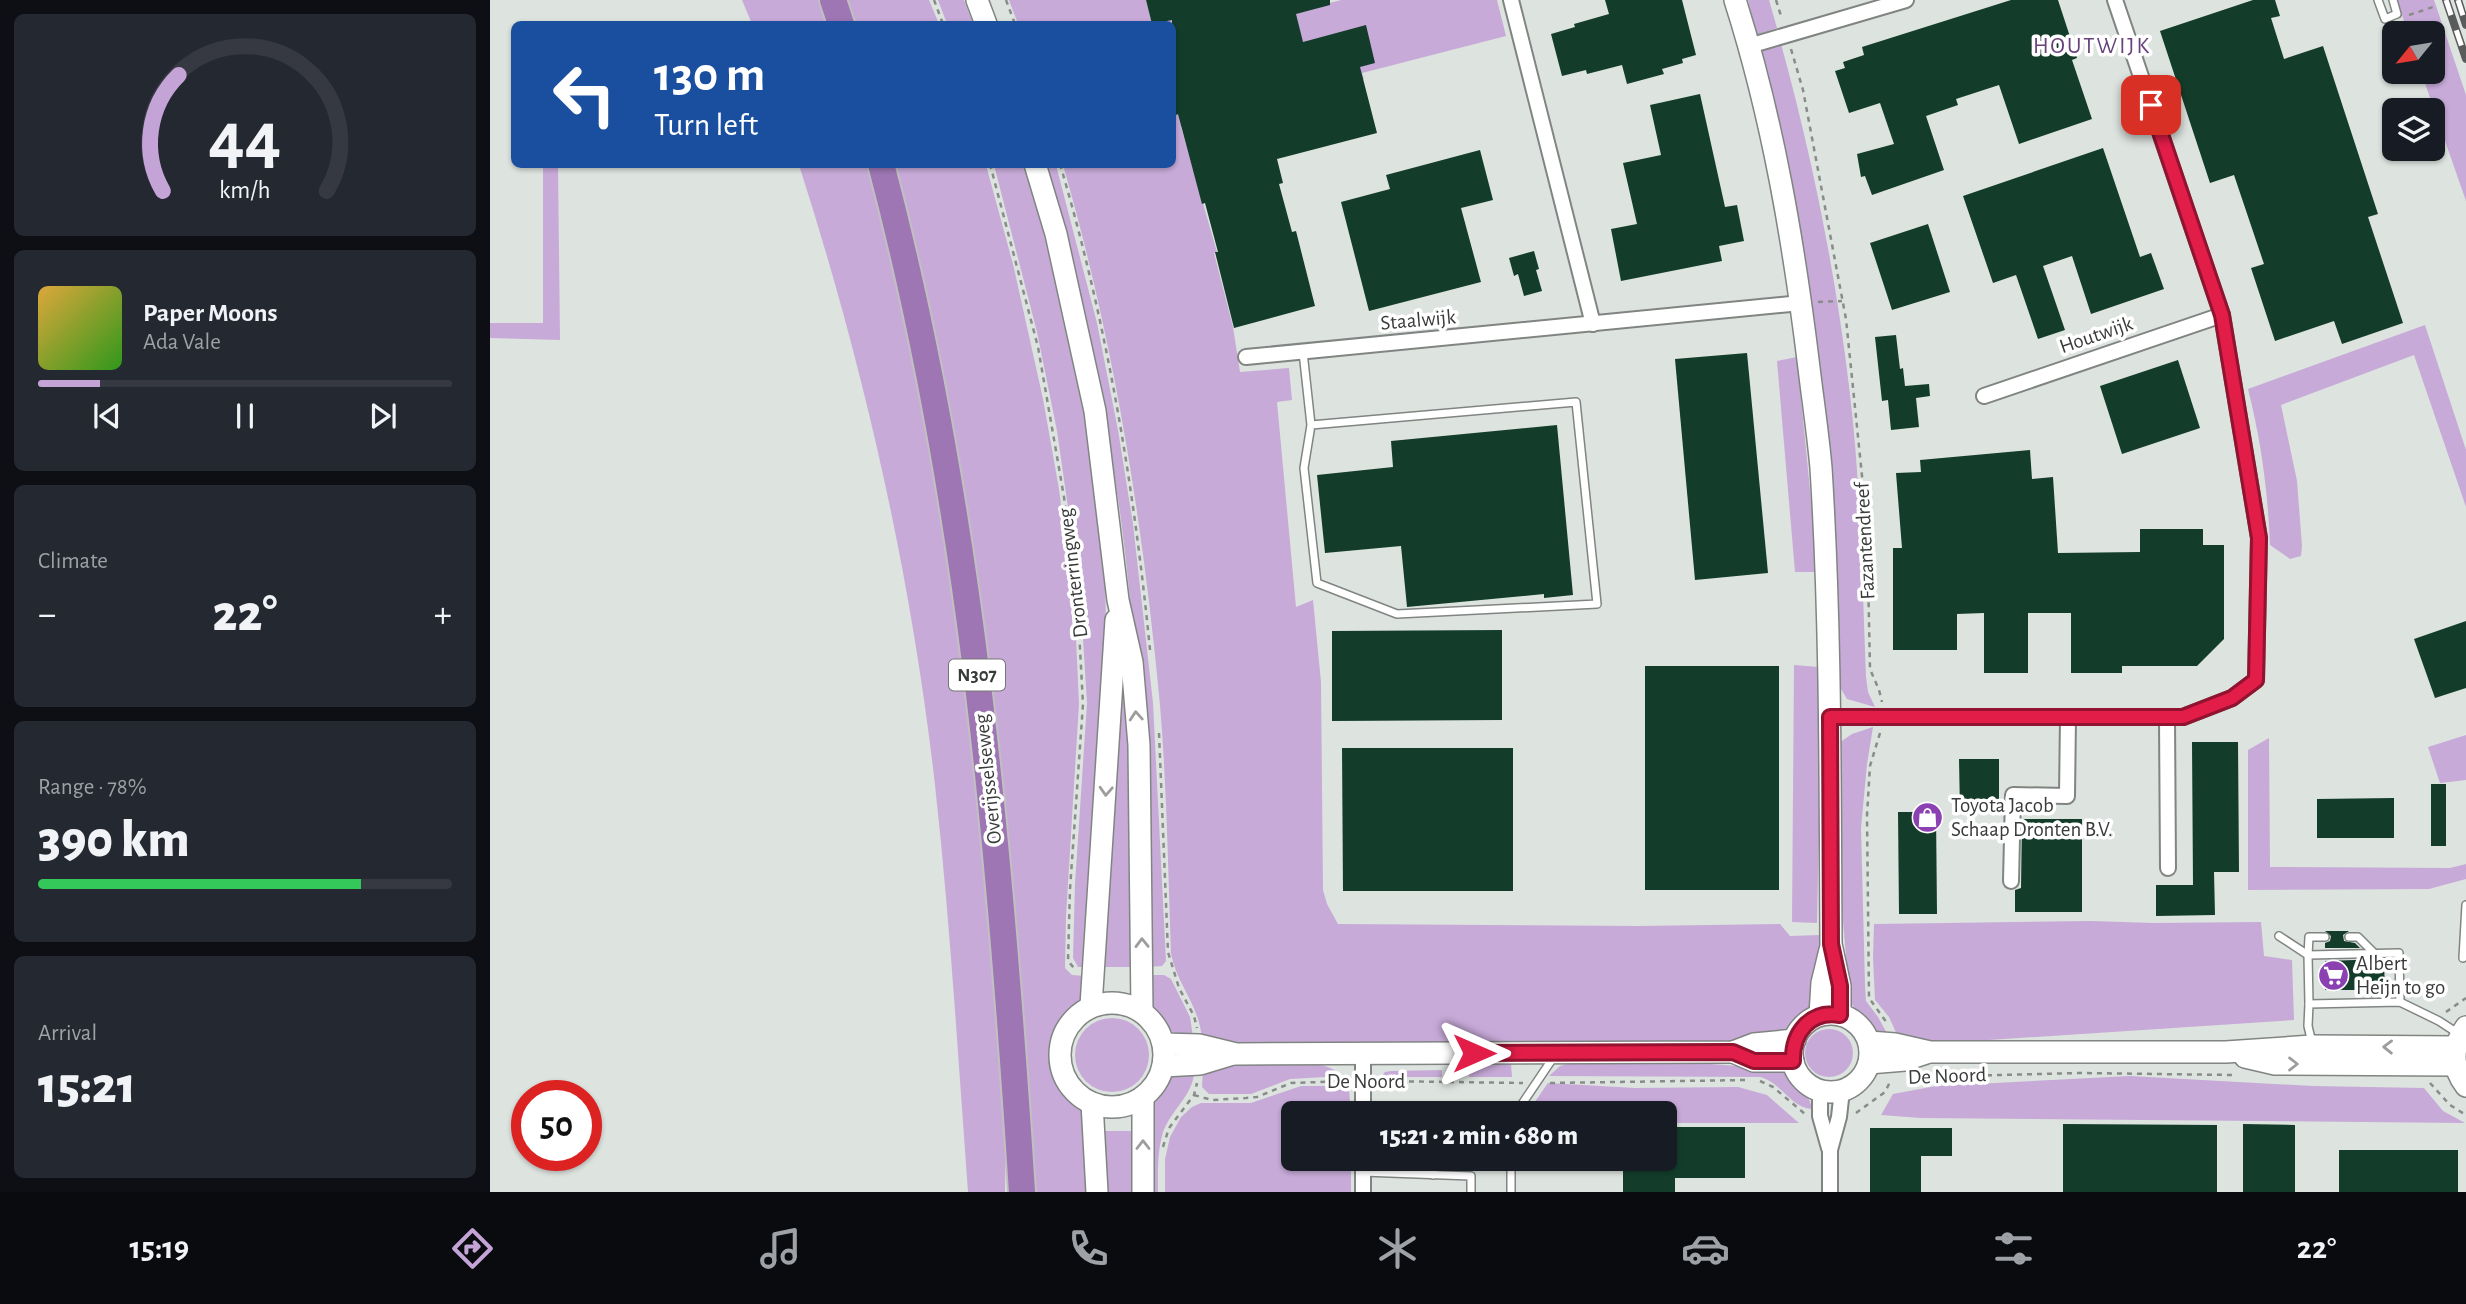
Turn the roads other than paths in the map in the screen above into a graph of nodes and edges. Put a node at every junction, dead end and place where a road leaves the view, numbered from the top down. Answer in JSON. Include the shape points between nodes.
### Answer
{"nodes":[{"id":1,"x":833,"y":0,"type":"edge"},
{"id":2,"x":977,"y":0,"type":"edge"},
{"id":3,"x":1511,"y":0,"type":"edge"},
{"id":4,"x":1735,"y":0,"type":"edge"},
{"id":5,"x":1906,"y":0,"type":"edge"},
{"id":6,"x":2115,"y":0,"type":"edge"},
{"id":7,"x":2378,"y":0,"type":"edge"},
{"id":8,"x":2393,"y":0,"type":"edge"},
{"id":9,"x":840,"y":21,"type":"edge"},
{"id":10,"x":985,"y":21,"type":"edge"},
{"id":11,"x":1749,"y":47,"type":"junction"},
{"id":12,"x":882,"y":168,"type":"edge"},
{"id":13,"x":1036,"y":168,"type":"edge"},
{"id":14,"x":1801,"y":303,"type":"junction"},
{"id":15,"x":2222,"y":315,"type":"junction"},
{"id":16,"x":1593,"y":324,"type":"junction"},
{"id":17,"x":1304,"y":352,"type":"junction"},
{"id":18,"x":1246,"y":357,"type":"dead end"},
{"id":19,"x":1984,"y":396,"type":"dead end"},
{"id":20,"x":1311,"y":425,"type":"junction"},
{"id":21,"x":1118,"y":600,"type":"junction"},
{"id":22,"x":1830,"y":717,"type":"junction"},
{"id":23,"x":2068,"y":717,"type":"junction"},
{"id":24,"x":2166,"y":717,"type":"junction"},
{"id":25,"x":2168,"y":868,"type":"dead end"},
{"id":26,"x":2011,"y":881,"type":"dead end"},
{"id":27,"x":2466,"y":905,"type":"edge"},
{"id":28,"x":2279,"y":936,"type":"dead end"},
{"id":29,"x":2325,"y":937,"type":"dead end"},
{"id":30,"x":2349,"y":937,"type":"dead end"},
{"id":31,"x":2374,"y":953,"type":"junction"},
{"id":32,"x":2308,"y":955,"type":"junction"},
{"id":33,"x":2463,"y":958,"type":"dead end"},
{"id":34,"x":2400,"y":1003,"type":"junction"},
{"id":35,"x":2309,"y":1004,"type":"junction"},
{"id":36,"x":1091,"y":1006,"type":"junction"},
{"id":37,"x":1142,"y":1012,"type":"junction"},
{"id":38,"x":1830,"y":1015,"type":"junction"},
{"id":39,"x":2460,"y":1043,"type":"edge"},
{"id":40,"x":1163,"y":1044,"type":"junction"},
{"id":41,"x":2312,"y":1046,"type":"junction"},
{"id":42,"x":1794,"y":1050,"type":"junction"},
{"id":43,"x":2226,"y":1052,"type":"junction"},
{"id":44,"x":1556,"y":1053,"type":"junction"},
{"id":45,"x":1869,"y":1053,"type":"junction"},
{"id":46,"x":1236,"y":1054,"type":"junction"},
{"id":47,"x":1363,"y":1054,"type":"junction"},
{"id":48,"x":2325,"y":1064,"type":"junction"},
{"id":49,"x":1163,"y":1066,"type":"junction"},
{"id":50,"x":2466,"y":1086,"type":"edge"},
{"id":51,"x":1820,"y":1090,"type":"junction"},
{"id":52,"x":1842,"y":1090,"type":"junction"},
{"id":53,"x":1143,"y":1097,"type":"junction"},
{"id":54,"x":1363,"y":1101,"type":"edge"},
{"id":55,"x":1524,"y":1101,"type":"edge"},
{"id":56,"x":1093,"y":1103,"type":"junction"},
{"id":57,"x":1830,"y":1150,"type":"junction"},
{"id":58,"x":1363,"y":1171,"type":"edge"},
{"id":59,"x":1405,"y":1171,"type":"edge"},
{"id":60,"x":1433,"y":1171,"type":"edge"},
{"id":61,"x":1511,"y":1171,"type":"edge"},
{"id":62,"x":1433,"y":1175,"type":"junction"},
{"id":63,"x":1022,"y":1192,"type":"edge"},
{"id":64,"x":1097,"y":1192,"type":"edge"},
{"id":65,"x":1143,"y":1192,"type":"edge"},
{"id":66,"x":1363,"y":1192,"type":"edge"},
{"id":67,"x":1471,"y":1192,"type":"edge"},
{"id":68,"x":1511,"y":1192,"type":"edge"},
{"id":69,"x":1830,"y":1192,"type":"edge"}],
"edges":[{"from":1,"to":9,"type":"highway"},
{"from":2,"to":10,"type":"main road"},
{"from":3,"to":16,"type":"street"},
{"from":4,"to":11,"type":"main road","name":"Fazantendreef"},
{"from":5,"to":11,"type":"street"},
{"from":6,"to":15,"type":"street"},
{"from":7,"to":8,"type":"lane","via":[[2385,19],[2398,14]]},
{"from":11,"to":14,"type":"main road","name":"Fazantendreef","via":[[1779,175]]},
{"from":12,"to":63,"type":"highway","name":"Overijsselseweg","number":"N307","via":[[930,372],[958,536],[996,841]]},
{"from":13,"to":21,"type":"main road","name":"Dronterringweg","via":[[1056,234],[1095,411]]},
{"from":14,"to":16,"type":"street","name":"Staalwijk"},
{"from":14,"to":22,"type":"main road","name":"Fazantendreef","via":[[1821,464]]},
{"from":15,"to":19,"type":"street","name":"Houtwijk"},
{"from":15,"to":24,"type":"street","via":[[2259,538],[2256,680],[2232,698],[2183,717]]},
{"from":16,"to":17,"type":"street","name":"Staalwijk"},
{"from":17,"to":18,"type":"street","name":"Staalwijk"},
{"from":17,"to":20,"type":"lane"},
{"from":20,"to":20,"type":"lane","via":[[1304,468],[1317,583],[1397,614],[1597,604],[1576,402]]},
{"from":21,"to":36,"type":"main road","name":"Dronterringweg","one_way":true},
{"from":37,"to":21,"type":"main road","name":"Dronterringweg","one_way":true,"via":[[1139,745],[1132,662]]},
{"from":22,"to":23,"type":"street"},
{"from":22,"to":38,"type":"main road","name":"Fazantendreef","via":[[1831,944],[1840,986]]},
{"from":23,"to":24,"type":"street"},
{"from":23,"to":26,"type":"street","via":[[2067,796],[2013,795]]},
{"from":24,"to":25,"type":"street"},
{"from":27,"to":33,"type":"lane"},
{"from":28,"to":32,"type":"lane"},
{"from":29,"to":32,"type":"lane","via":[[2309,937]]},
{"from":30,"to":31,"type":"lane","via":[[2358,937]]},
{"from":31,"to":32,"type":"lane"},
{"from":31,"to":34,"type":"lane","via":[[2399,953]]},
{"from":32,"to":35,"type":"lane"},
{"from":34,"to":35,"type":"lane"},
{"from":34,"to":39,"type":"lane","via":[[2439,1021]]},
{"from":35,"to":41,"type":"lane"},
{"from":36,"to":37,"type":"main road","via":[[1126,1004]]},
{"from":36,"to":56,"type":"main road","via":[[1071,1021],[1060,1055],[1066,1079]]},
{"from":37,"to":40,"type":"main road","via":[[1152,1020]]},
{"from":38,"to":42,"type":"main road","via":[[1802,1027]]},
{"from":38,"to":45,"type":"main road","via":[[1855,1022]]},
{"from":39,"to":41,"type":"main road","name":"De Noord","one_way":true},
{"from":39,"to":48,"type":"main road","name":"De Noord"},
{"from":39,"to":50,"type":"main road"},
{"from":40,"to":46,"type":"main road","name":"De Noord","via":[[1199,1045]]},
{"from":40,"to":49,"type":"main road"},
{"from":41,"to":43,"type":"main road","name":"De Noord"},
{"from":41,"to":48,"type":"lane"},
{"from":42,"to":44,"type":"main road","name":"De Noord","via":[[1754,1061],[1733,1052]]},
{"from":42,"to":51,"type":"main road","via":[[1803,1079]]},
{"from":43,"to":45,"type":"main road","name":"De Noord","via":[[1930,1052],[1894,1061]]},
{"from":43,"to":48,"type":"main road","name":"De Noord","one_way":true,"via":[[2275,1064]]},
{"from":44,"to":47,"type":"main road","name":"De Noord"},
{"from":44,"to":55,"type":"lane"},
{"from":45,"to":52,"type":"main road","via":[[1862,1077]]},
{"from":46,"to":47,"type":"main road","name":"De Noord"},
{"from":46,"to":49,"type":"main road","name":"De Noord","via":[[1200,1064]]},
{"from":47,"to":54,"type":"street"},
{"from":49,"to":53,"type":"main road"},
{"from":51,"to":52,"type":"main road"},
{"from":51,"to":57,"type":"street","via":[[1820,1116]]},
{"from":52,"to":57,"type":"street"},
{"from":53,"to":56,"type":"main road","via":[[1118,1107]]},
{"from":65,"to":53,"type":"main road","one_way":true},
{"from":56,"to":64,"type":"main road"},
{"from":57,"to":69,"type":"street"},
{"from":58,"to":66,"type":"street"},
{"from":59,"to":62,"type":"lane"},
{"from":60,"to":62,"type":"lane"},
{"from":61,"to":68,"type":"lane"},
{"from":62,"to":67,"type":"lane","via":[[1471,1176]]}]}
